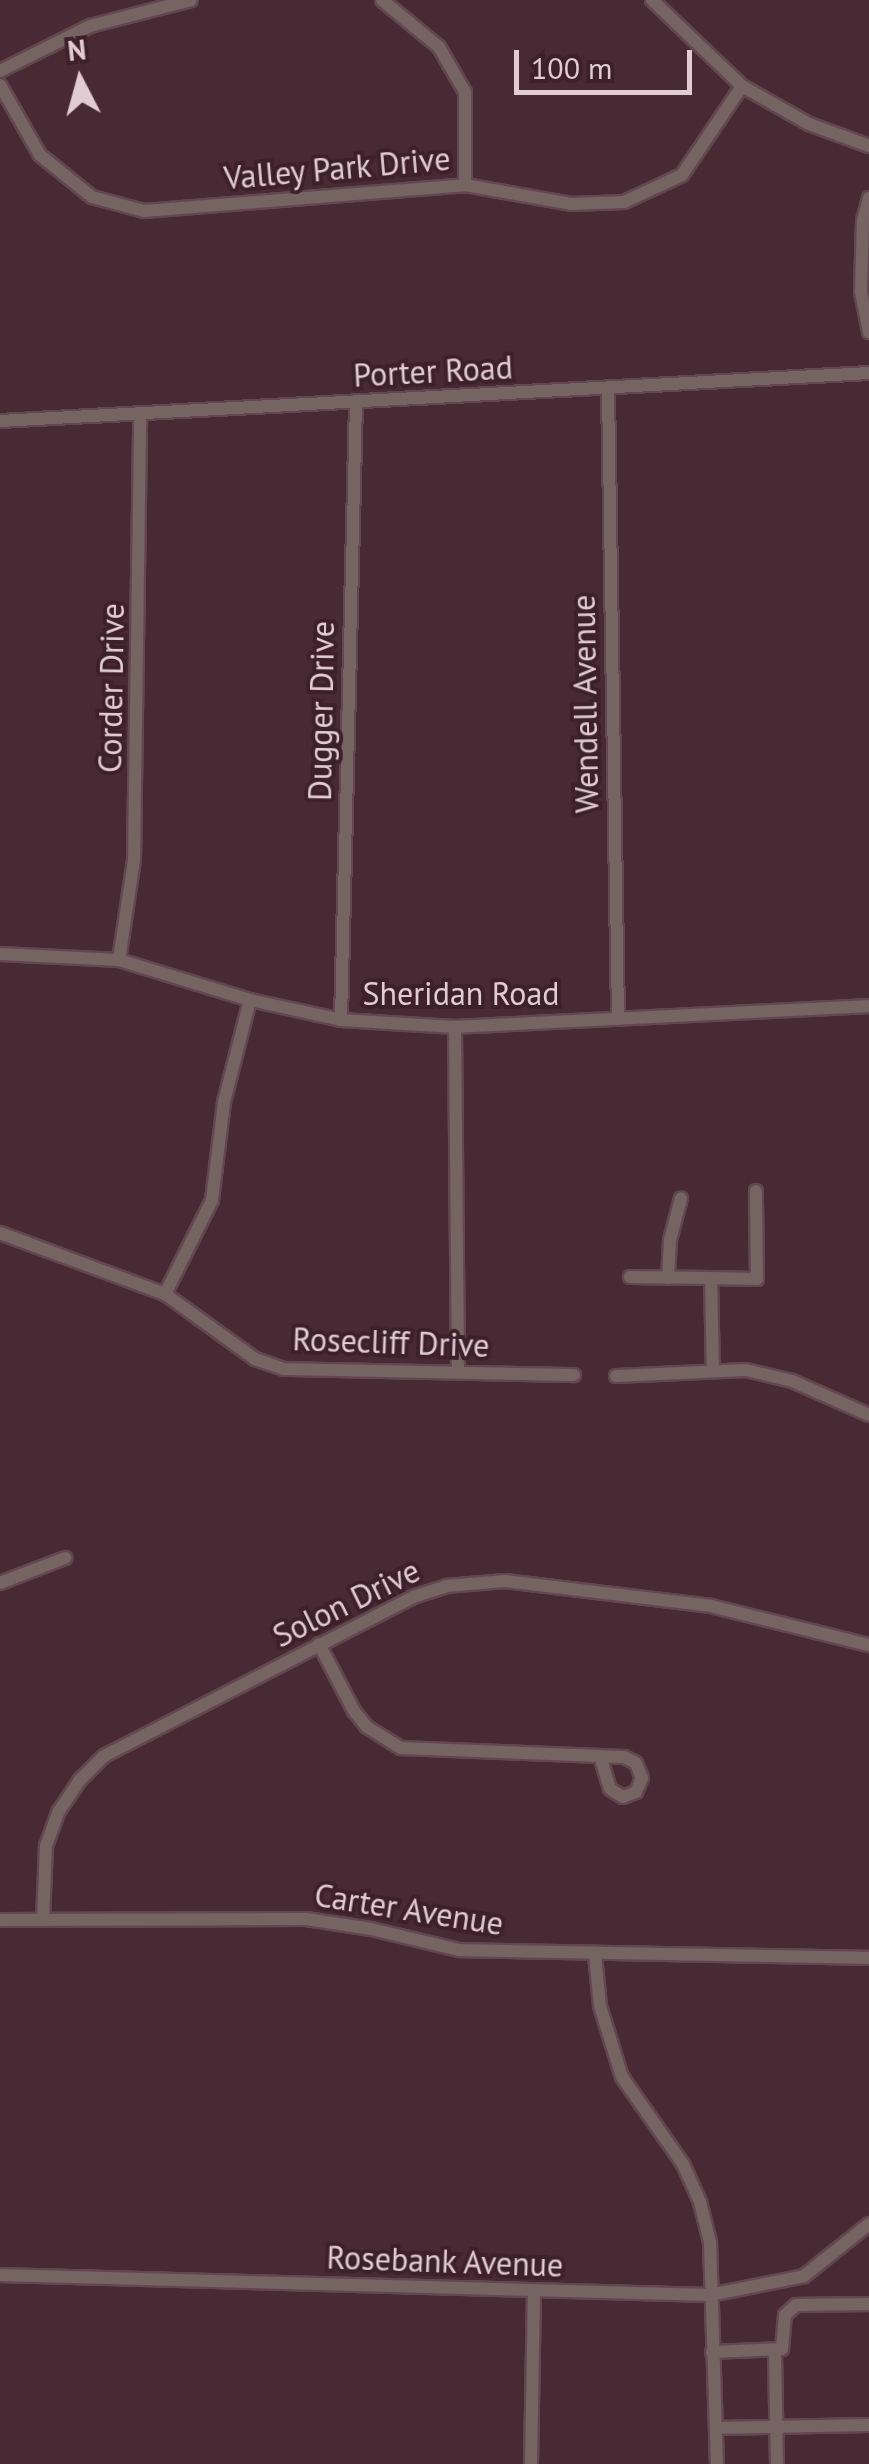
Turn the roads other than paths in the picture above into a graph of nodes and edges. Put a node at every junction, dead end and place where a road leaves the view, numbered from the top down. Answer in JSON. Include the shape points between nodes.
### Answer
{"nodes":[{"id":1,"x":191,"y":0,"type":"edge"},
{"id":2,"x":382,"y":0,"type":"edge"},
{"id":3,"x":652,"y":0,"type":"edge"},
{"id":4,"x":0,"y":71,"type":"edge"},
{"id":5,"x":0,"y":84,"type":"edge"},
{"id":6,"x":742,"y":86,"type":"junction"},
{"id":7,"x":869,"y":146,"type":"edge"},
{"id":8,"x":466,"y":185,"type":"junction"},
{"id":9,"x":869,"y":198,"type":"edge"},
{"id":10,"x":869,"y":332,"type":"edge"},
{"id":11,"x":869,"y":373,"type":"edge"},
{"id":12,"x":608,"y":389,"type":"junction"},
{"id":13,"x":356,"y":403,"type":"junction"},
{"id":14,"x":140,"y":416,"type":"junction"},
{"id":15,"x":0,"y":422,"type":"edge"},
{"id":16,"x":0,"y":954,"type":"edge"},
{"id":17,"x":119,"y":960,"type":"junction"},
{"id":18,"x":250,"y":1000,"type":"junction"},
{"id":19,"x":869,"y":1006,"type":"edge"},
{"id":20,"x":618,"y":1019,"type":"junction"},
{"id":21,"x":340,"y":1020,"type":"junction"},
{"id":22,"x":455,"y":1027,"type":"junction"},
{"id":23,"x":756,"y":1190,"type":"dead end"},
{"id":24,"x":681,"y":1198,"type":"dead end"},
{"id":25,"x":0,"y":1233,"type":"edge"},
{"id":26,"x":630,"y":1277,"type":"dead end"},
{"id":27,"x":668,"y":1278,"type":"junction"},
{"id":28,"x":711,"y":1278,"type":"junction"},
{"id":29,"x":166,"y":1294,"type":"junction"},
{"id":30,"x":458,"y":1369,"type":"junction"},
{"id":31,"x":713,"y":1371,"type":"junction"},
{"id":32,"x":574,"y":1374,"type":"dead end"},
{"id":33,"x":616,"y":1376,"type":"dead end"},
{"id":34,"x":869,"y":1415,"type":"edge"},
{"id":35,"x":64,"y":1558,"type":"dead end"},
{"id":36,"x":0,"y":1583,"type":"edge"},
{"id":37,"x":320,"y":1644,"type":"junction"},
{"id":38,"x":869,"y":1646,"type":"edge"},
{"id":39,"x":600,"y":1756,"type":"dead end"},
{"id":40,"x":0,"y":1920,"type":"edge"},
{"id":41,"x":43,"y":1920,"type":"junction"},
{"id":42,"x":595,"y":1955,"type":"junction"},
{"id":43,"x":869,"y":1958,"type":"edge"},
{"id":44,"x":869,"y":2224,"type":"edge"},
{"id":45,"x":0,"y":2275,"type":"edge"},
{"id":46,"x":534,"y":2292,"type":"junction"},
{"id":47,"x":710,"y":2294,"type":"junction"},
{"id":48,"x":869,"y":2304,"type":"edge"},
{"id":49,"x":775,"y":2351,"type":"junction"},
{"id":50,"x":712,"y":2352,"type":"junction"},
{"id":51,"x":869,"y":2425,"type":"edge"},
{"id":52,"x":716,"y":2428,"type":"junction"},
{"id":53,"x":777,"y":2428,"type":"junction"},
{"id":54,"x":530,"y":2464,"type":"edge"},
{"id":55,"x":717,"y":2464,"type":"edge"},
{"id":56,"x":778,"y":2464,"type":"edge"}],
"edges":[{"from":1,"to":4,"type":"street","via":[[104,21]]},
{"from":2,"to":8,"type":"street","via":[[439,47],[464,92]]},
{"from":3,"to":6,"type":"street"},
{"from":5,"to":8,"type":"street","name":"Valley Park Drive","via":[[40,155],[92,197],[144,212]]},
{"from":6,"to":7,"type":"street","via":[[808,124]]},
{"from":6,"to":8,"type":"street","name":"Valley Park Drive","via":[[682,175],[624,202],[572,204]]},
{"from":9,"to":10,"type":"street","via":[[862,292]]},
{"from":11,"to":12,"type":"street","name":"Porter Road"},
{"from":12,"to":13,"type":"street","name":"Porter Road"},
{"from":12,"to":20,"type":"street","name":"Wendell Avenue"},
{"from":13,"to":14,"type":"street","name":"Porter Road"},
{"from":13,"to":21,"type":"street","name":"Dugger Drive"},
{"from":14,"to":15,"type":"street","name":"Porter Road"},
{"from":14,"to":17,"type":"street","name":"Corder Drive","via":[[134,860]]},
{"from":16,"to":17,"type":"street","name":"Sheridan Road"},
{"from":17,"to":18,"type":"street","name":"Sheridan Road"},
{"from":18,"to":21,"type":"street","name":"Sheridan Road"},
{"from":18,"to":29,"type":"street","via":[[224,1102],[212,1200]]},
{"from":19,"to":20,"type":"street","name":"Sheridan Road"},
{"from":20,"to":22,"type":"street","name":"Sheridan Road"},
{"from":21,"to":22,"type":"street","name":"Sheridan Road"},
{"from":22,"to":30,"type":"street"},
{"from":23,"to":28,"type":"street","via":[[756,1279]]},
{"from":24,"to":27,"type":"street"},
{"from":25,"to":29,"type":"street","name":"Rosecliff Drive"},
{"from":26,"to":27,"type":"street"},
{"from":27,"to":28,"type":"street"},
{"from":28,"to":31,"type":"street"},
{"from":29,"to":30,"type":"street","name":"Rosecliff Drive","via":[[255,1358],[284,1369]]},
{"from":30,"to":32,"type":"street","name":"Rosecliff Drive"},
{"from":31,"to":33,"type":"street"},
{"from":31,"to":34,"type":"street","via":[[746,1370],[792,1382]]},
{"from":35,"to":36,"type":"street"},
{"from":37,"to":38,"type":"street","name":"Solon Drive","via":[[414,1596],[484,1580],[711,1606]]},
{"from":37,"to":39,"type":"street","via":[[360,1719],[401,1748]]},
{"from":37,"to":41,"type":"street","name":"Solon Drive","via":[[104,1756],[59,1811],[46,1846]]},
{"from":40,"to":41,"type":"street","name":"Carter Avenue"},
{"from":41,"to":42,"type":"street","name":"Carter Avenue","via":[[306,1919],[459,1950]]},
{"from":42,"to":43,"type":"street","name":"Carter Avenue"},
{"from":42,"to":47,"type":"street","via":[[600,2006],[622,2076],[683,2164],[700,2202],[710,2242]]},
{"from":44,"to":47,"type":"street","name":"Rosebank Avenue","via":[[804,2276]]},
{"from":45,"to":46,"type":"street","name":"Rosebank Avenue"},
{"from":46,"to":47,"type":"street","name":"Rosebank Avenue"},
{"from":46,"to":54,"type":"street"},
{"from":47,"to":50,"type":"street"},
{"from":48,"to":49,"type":"street","via":[[791,2307],[784,2344]]},
{"from":49,"to":50,"type":"street"},
{"from":49,"to":53,"type":"street"},
{"from":50,"to":52,"type":"street"},
{"from":51,"to":53,"type":"street"},
{"from":52,"to":53,"type":"street"},
{"from":52,"to":55,"type":"street"},
{"from":53,"to":56,"type":"street"}]}
